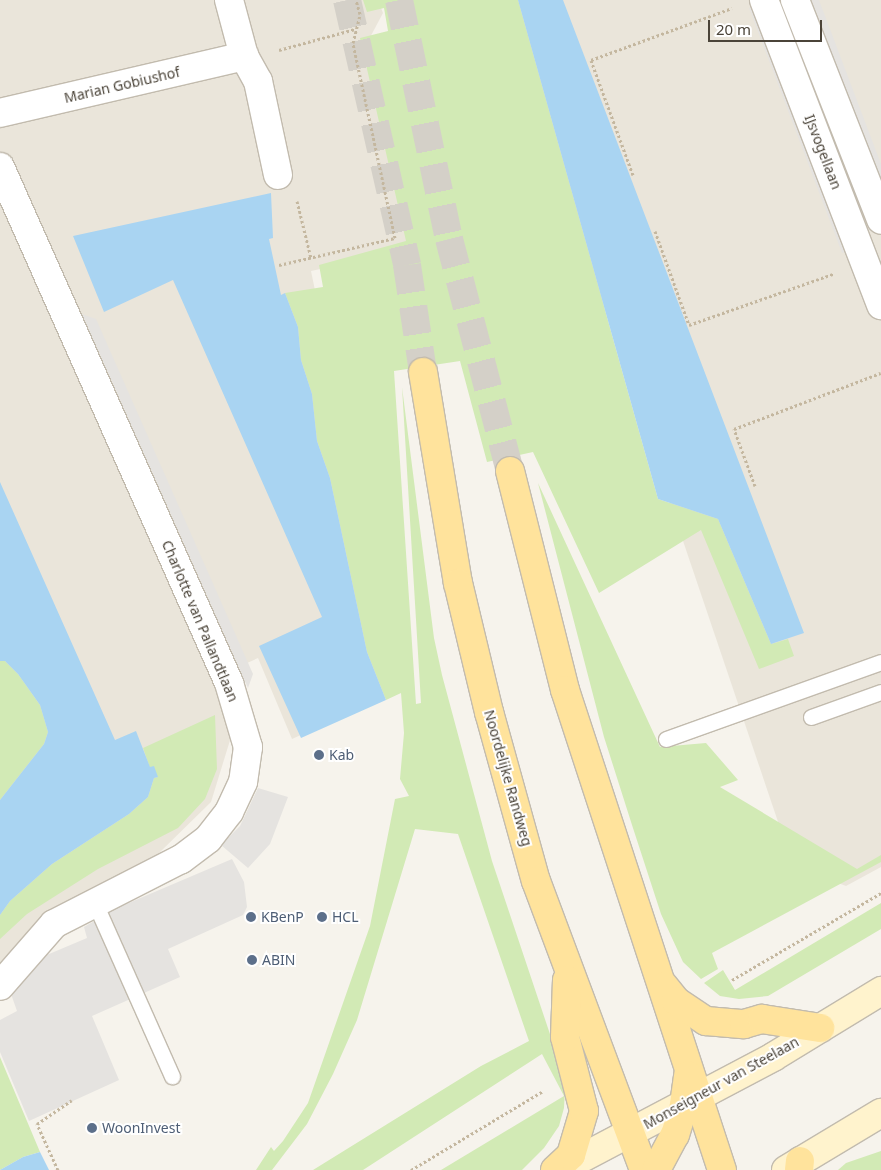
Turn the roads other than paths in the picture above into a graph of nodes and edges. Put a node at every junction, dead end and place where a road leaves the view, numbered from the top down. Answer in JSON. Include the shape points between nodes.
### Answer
{"nodes":[{"id":1,"x":229,"y":0,"type":"edge"},
{"id":2,"x":764,"y":0,"type":"edge"},
{"id":3,"x":795,"y":0,"type":"edge"},
{"id":4,"x":244,"y":56,"type":"junction"},
{"id":5,"x":0,"y":113,"type":"edge"},
{"id":6,"x":0,"y":168,"type":"edge"},
{"id":7,"x":278,"y":174,"type":"road end"},
{"id":8,"x":881,"y":220,"type":"edge"},
{"id":9,"x":881,"y":305,"type":"edge"},
{"id":10,"x":423,"y":372,"type":"tunnel mouth"},
{"id":11,"x":510,"y":471,"type":"tunnel mouth"},
{"id":12,"x":881,"y":662,"type":"edge"},
{"id":13,"x":881,"y":692,"type":"edge"},
{"id":14,"x":811,"y":717,"type":"dead end"},
{"id":15,"x":666,"y":739,"type":"dead end"},
{"id":16,"x":94,"y":901,"type":"junction"},
{"id":17,"x":568,"y":968,"type":"junction"},
{"id":18,"x":659,"y":978,"type":"junction"},
{"id":19,"x":0,"y":986,"type":"edge"},
{"id":20,"x":881,"y":991,"type":"edge"},
{"id":21,"x":820,"y":1028,"type":"junction"},
{"id":22,"x":172,"y":1076,"type":"dead end"},
{"id":23,"x":691,"y":1101,"type":"junction"},
{"id":24,"x":881,"y":1113,"type":"edge"},
{"id":25,"x":629,"y":1133,"type":"junction"},
{"id":26,"x":795,"y":1167,"type":"edge"},
{"id":27,"x":555,"y":1170,"type":"edge"},
{"id":28,"x":559,"y":1170,"type":"edge"},
{"id":29,"x":644,"y":1170,"type":"edge"},
{"id":30,"x":656,"y":1170,"type":"edge"},
{"id":31,"x":722,"y":1170,"type":"edge"}],
"edges":[{"from":1,"to":4,"type":"street"},
{"from":2,"to":9,"type":"street","name":"IJsvogellaan"},
{"from":3,"to":8,"type":"street","name":"IJsvogellaan"},
{"from":4,"to":5,"type":"street","name":"Marian Gobiushof"},
{"from":4,"to":7,"type":"street","via":[[258,81]]},
{"from":6,"to":16,"type":"street","name":"Charlotte van Pallandtlaan","via":[[229,682],[248,747],[243,782],[229,812],[208,839],[181,859]]},
{"from":10,"to":17,"type":"main road","name":"Noordelijke Randweg","via":[[458,584],[536,881]]},
{"from":11,"to":18,"type":"main road","via":[[533,573],[565,690]]},
{"from":12,"to":15,"type":"lane"},
{"from":13,"to":14,"type":"lane"},
{"from":16,"to":19,"type":"street","name":"Charlotte van Pallandtlaan","via":[[54,924]]},
{"from":16,"to":22,"type":"lane"},
{"from":17,"to":25,"type":"main road","name":"Noordelijke Randweg"},
{"from":17,"to":27,"type":"main road","via":[[565,1037],[584,1111],[571,1155]]},
{"from":18,"to":21,"type":"main road","via":[[676,1001],[706,1021],[744,1024],[762,1019]]},
{"from":18,"to":23,"type":"main road","via":[[688,1066]]},
{"from":20,"to":21,"type":"main road","name":"Monseigneur van Steelaan"},
{"from":21,"to":23,"type":"main road","name":"Monseigneur van Steelaan"},
{"from":23,"to":25,"type":"main road","name":"Monseigneur van Steelaan"},
{"from":23,"to":30,"type":"main road"},
{"from":23,"to":31,"type":"main road"},
{"from":24,"to":26,"type":"main road"},
{"from":25,"to":28,"type":"main road","name":"Monseigneur van Steelaan"},
{"from":25,"to":29,"type":"main road","name":"Noordelijke Randweg"}]}
